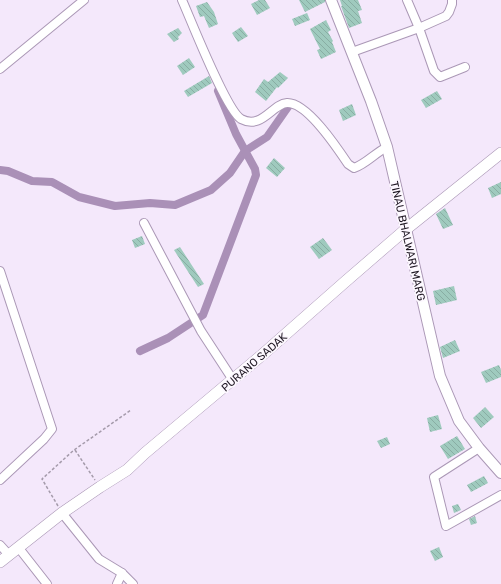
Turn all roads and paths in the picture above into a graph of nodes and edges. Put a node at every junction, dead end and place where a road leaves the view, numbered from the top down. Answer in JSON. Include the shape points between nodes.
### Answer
{"nodes":[{"id":1,"x":84,"y":0,"type":"edge"},
{"id":2,"x":182,"y":0,"type":"edge"},
{"id":3,"x":331,"y":0,"type":"edge"},
{"id":4,"x":407,"y":0,"type":"edge"},
{"id":5,"x":452,"y":0,"type":"edge"},
{"id":6,"x":419,"y":28,"type":"junction"},
{"id":7,"x":352,"y":52,"type":"junction"},
{"id":8,"x":465,"y":67,"type":"dead end"},
{"id":9,"x":0,"y":69,"type":"edge"},
{"id":10,"x":387,"y":147,"type":"junction"},
{"id":11,"x":501,"y":153,"type":"edge"},
{"id":12,"x":144,"y":223,"type":"dead end"},
{"id":13,"x":405,"y":230,"type":"junction"},
{"id":14,"x":0,"y":271,"type":"edge"},
{"id":15,"x":233,"y":380,"type":"junction"},
{"id":16,"x":130,"y":410,"type":"dead end"},
{"id":17,"x":479,"y":448,"type":"junction"},
{"id":18,"x":74,"y":450,"type":"junction"},
{"id":19,"x":501,"y":473,"type":"edge"},
{"id":20,"x":0,"y":478,"type":"edge"},
{"id":21,"x":100,"y":487,"type":"junction"},
{"id":22,"x":501,"y":495,"type":"edge"},
{"id":23,"x":62,"y":513,"type":"junction"},
{"id":24,"x":0,"y":545,"type":"edge"},
{"id":25,"x":18,"y":547,"type":"junction"},
{"id":26,"x":9,"y":555,"type":"junction"},
{"id":27,"x":0,"y":562,"type":"edge"},
{"id":28,"x":122,"y":573,"type":"junction"},
{"id":29,"x":46,"y":584,"type":"edge"},
{"id":30,"x":117,"y":584,"type":"edge"},
{"id":31,"x":133,"y":584,"type":"edge"}],
"edges":[{"from":1,"to":9,"type":"street"},
{"from":2,"to":10,"type":"street","via":[[210,65],[234,112],[241,118],[250,121],[260,120],[282,104],[293,104],[320,125],[348,164],[354,168],[362,166]]},
{"from":3,"to":7,"type":"street","name":"TINAU BHALWARI MARG"},
{"from":4,"to":6,"type":"street"},
{"from":5,"to":6,"type":"street","via":[[446,16]]},
{"from":6,"to":7,"type":"street"},
{"from":6,"to":8,"type":"street","via":[[434,71],[440,77]]},
{"from":7,"to":10,"type":"street","name":"TINAU BHALWARI MARG"},
{"from":10,"to":13,"type":"street","name":"TINAU BHALWARI MARG"},
{"from":11,"to":13,"type":"main road","name":"PURANO SADAK"},
{"from":12,"to":15,"type":"street","via":[[200,331]]},
{"from":13,"to":15,"type":"main road","name":"PURANO SADAK"},
{"from":13,"to":17,"type":"street","name":"TINAU BHALWARI MARG","via":[[440,376],[459,421]]},
{"from":14,"to":20,"type":"street","via":[[52,429]]},
{"from":15,"to":21,"type":"main road","name":"PURANO SADAK","via":[[127,470]]},
{"from":16,"to":18,"type":"path"},
{"from":17,"to":19,"type":"street","name":"TINAU BHALWARI MARG"},
{"from":17,"to":22,"type":"street","via":[[434,477],[446,526]]},
{"from":18,"to":21,"type":"path"},
{"from":18,"to":23,"type":"path","via":[[42,479]]},
{"from":21,"to":23,"type":"main road","name":"PURANO SADAK"},
{"from":23,"to":25,"type":"main road","name":"PURANO SADAK"},
{"from":23,"to":28,"type":"street","via":[[99,559]]},
{"from":24,"to":26,"type":"street"},
{"from":25,"to":26,"type":"main road","name":"PURANO SADAK"},
{"from":25,"to":29,"type":"street"},
{"from":26,"to":27,"type":"main road","name":"PURANO SADAK"},
{"from":28,"to":30,"type":"street"},
{"from":28,"to":31,"type":"street"}]}
